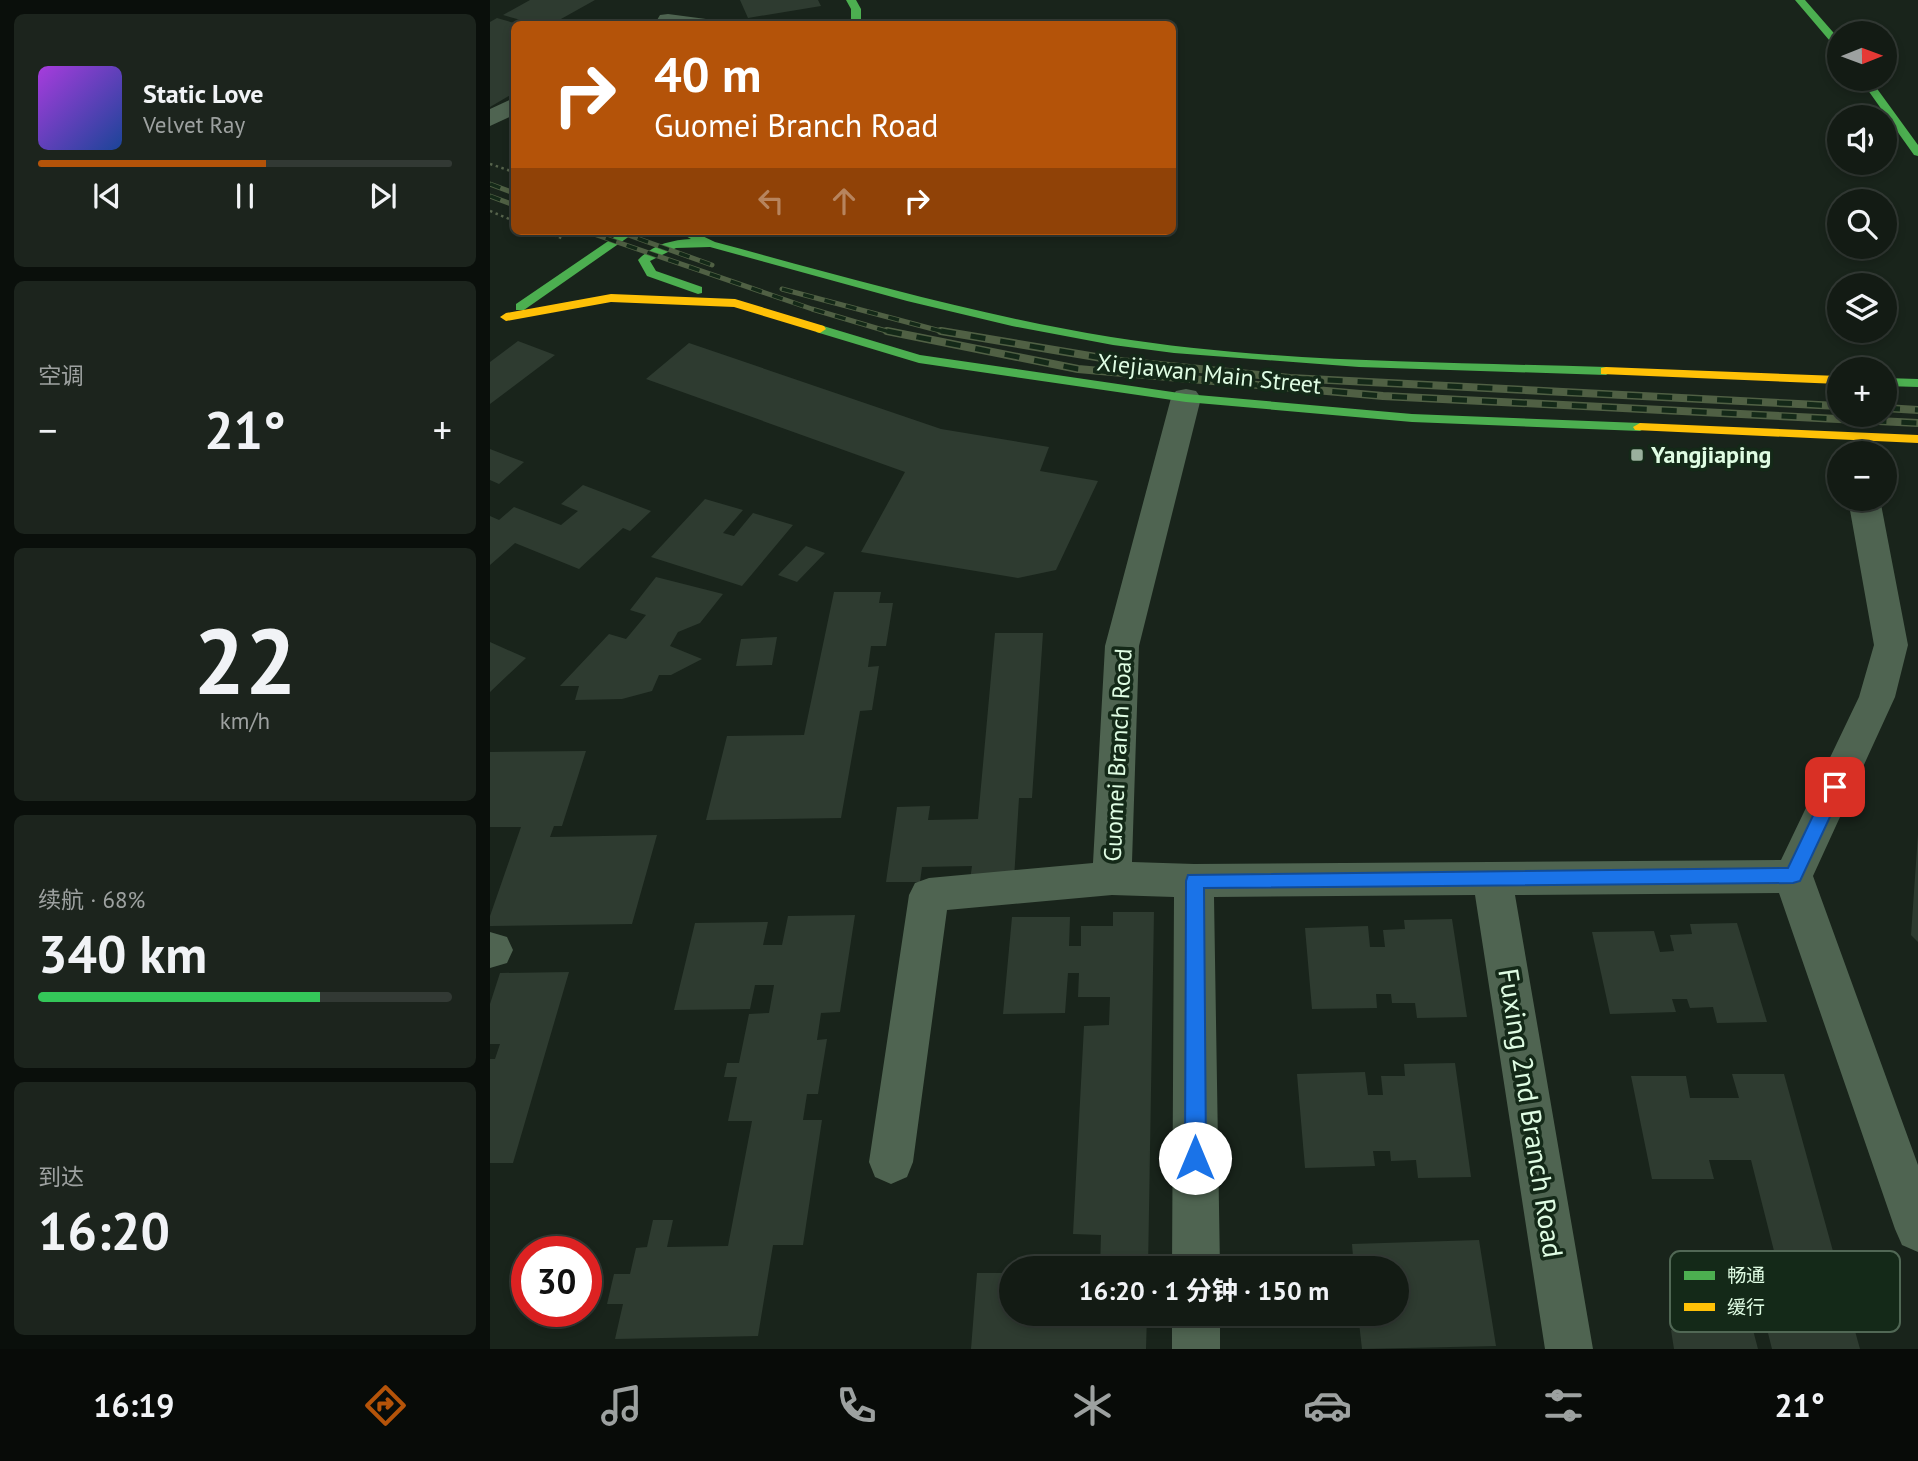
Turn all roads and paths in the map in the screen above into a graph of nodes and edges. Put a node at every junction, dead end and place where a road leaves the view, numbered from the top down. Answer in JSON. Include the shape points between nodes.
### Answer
{"nodes":[{"id":1,"x":851,"y":0,"type":"edge"},
{"id":2,"x":1800,"y":0,"type":"edge"},
{"id":3,"x":666,"y":15,"type":"edge"},
{"id":4,"x":687,"y":21,"type":"edge"},
{"id":5,"x":856,"y":21,"type":"edge"},
{"id":6,"x":1827,"y":31,"type":"edge"},
{"id":7,"x":1874,"y":91,"type":"edge"},
{"id":8,"x":511,"y":107,"type":"edge"},
{"id":9,"x":490,"y":119,"type":"edge"},
{"id":10,"x":1918,"y":153,"type":"edge"},
{"id":11,"x":490,"y":164,"type":"edge"},
{"id":12,"x":511,"y":171,"type":"edge"},
{"id":13,"x":490,"y":211,"type":"edge"},
{"id":14,"x":511,"y":220,"type":"edge"},
{"id":15,"x":625,"y":235,"type":"edge"},
{"id":16,"x":691,"y":235,"type":"edge"},
{"id":17,"x":710,"y":244,"type":"junction"},
{"id":18,"x":735,"y":303,"type":"junction"},
{"id":19,"x":506,"y":317,"type":"junction"},
{"id":20,"x":490,"y":328,"type":"edge"},
{"id":21,"x":1827,"y":380,"type":"edge"},
{"id":22,"x":1897,"y":382,"type":"edge"},
{"id":23,"x":1918,"y":383,"type":"edge"},
{"id":24,"x":1186,"y":398,"type":"junction"},
{"id":25,"x":1918,"y":439,"type":"edge"},
{"id":26,"x":1897,"y":441,"type":"edge"},
{"id":27,"x":1827,"y":443,"type":"edge"},
{"id":28,"x":1866,"y":511,"type":"edge"},
{"id":29,"x":1793,"y":876,"type":"junction"},
{"id":30,"x":1492,"y":877,"type":"junction"},
{"id":31,"x":1112,"y":878,"type":"junction"},
{"id":32,"x":1195,"y":881,"type":"junction"},
{"id":33,"x":891,"y":1162,"type":"dead end"},
{"id":34,"x":1918,"y":1229,"type":"edge"},
{"id":35,"x":1196,"y":1256,"type":"edge"},
{"id":36,"x":1196,"y":1326,"type":"edge"},
{"id":37,"x":1196,"y":1349,"type":"edge"},
{"id":38,"x":1569,"y":1349,"type":"edge"}],
"edges":[{"from":1,"to":5,"type":"main road"},
{"from":2,"to":6,"type":"main road"},
{"from":3,"to":4,"type":"street"},
{"from":7,"to":10,"type":"main road"},
{"from":8,"to":9,"type":"street"},
{"from":11,"to":12,"type":"path"},
{"from":13,"to":14,"type":"path"},
{"from":15,"to":19,"type":"main road"},
{"from":16,"to":17,"type":"main road","name":"Xiejiawan Main Street"},
{"from":17,"to":18,"type":"main road","via":[[671,242],[644,260],[651,273]]},
{"from":17,"to":21,"type":"main road","name":"Xiejiawan Main Street","via":[[955,310],[1114,341],[1304,359]]},
{"from":18,"to":19,"type":"main road","name":"Xiejiawan Main Street","via":[[611,298]]},
{"from":18,"to":24,"type":"main road","name":"Xiejiawan Main Street","via":[[919,359]]},
{"from":19,"to":20,"type":"main road"},
{"from":22,"to":23,"type":"main road"},
{"from":24,"to":27,"type":"main road","name":"Xiejiawan Main Street","via":[[1412,418]]},
{"from":24,"to":31,"type":"street","name":"Guomei Branch Road","via":[[1122,646]]},
{"from":25,"to":26,"type":"main road","name":"Xiejiawan Main Street"},
{"from":28,"to":29,"type":"street","via":[[1891,645],[1877,697]]},
{"from":29,"to":30,"type":"street","name":"Guomei Branch Road"},
{"from":29,"to":34,"type":"street"},
{"from":30,"to":32,"type":"street","name":"Guomei Branch Road"},
{"from":30,"to":38,"type":"street","name":"Fuxing 2nd Branch Road"},
{"from":31,"to":32,"type":"street","name":"Guomei Branch Road"},
{"from":31,"to":33,"type":"street","via":[[929,895]]},
{"from":32,"to":35,"type":"street"},
{"from":36,"to":37,"type":"street"}]}
